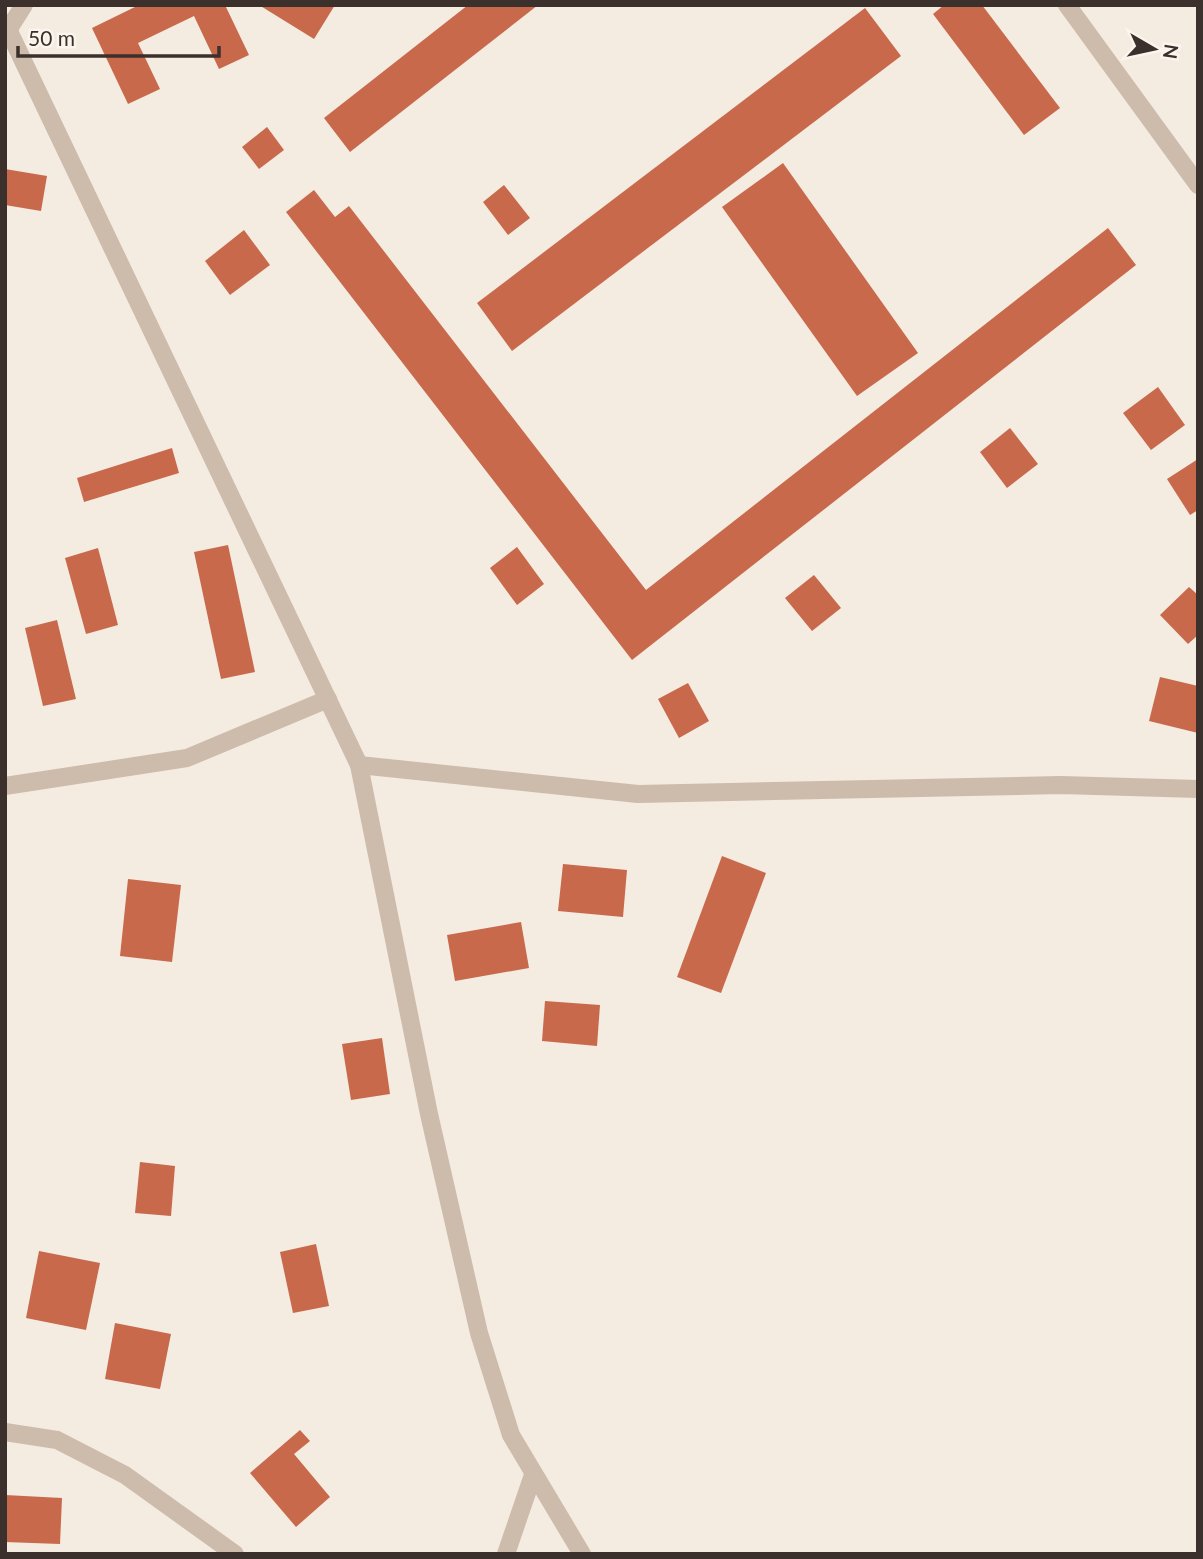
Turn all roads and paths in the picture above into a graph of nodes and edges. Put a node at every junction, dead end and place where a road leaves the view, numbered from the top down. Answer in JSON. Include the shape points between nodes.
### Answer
{"nodes":[{"id":1,"x":24,"y":5,"type":"edge"},
{"id":2,"x":1067,"y":5,"type":"edge"},
{"id":3,"x":6,"y":29,"type":"edge"},
{"id":4,"x":1198,"y":184,"type":"edge"},
{"id":5,"x":328,"y":699,"type":"junction"},
{"id":6,"x":359,"y":765,"type":"junction"},
{"id":7,"x":5,"y":786,"type":"edge"},
{"id":8,"x":1198,"y":789,"type":"edge"},
{"id":9,"x":5,"y":1432,"type":"edge"},
{"id":10,"x":533,"y":1475,"type":"junction"},
{"id":11,"x":235,"y":1554,"type":"edge"},
{"id":12,"x":506,"y":1554,"type":"edge"},
{"id":13,"x":582,"y":1554,"type":"edge"}],
"edges":[{"from":1,"to":3,"type":"street"},
{"from":2,"to":4,"type":"street"},
{"from":3,"to":5,"type":"street"},
{"from":5,"to":6,"type":"street"},
{"from":5,"to":7,"type":"street","via":[[187,758]]},
{"from":6,"to":8,"type":"street","via":[[638,793],[1061,785]]},
{"from":6,"to":10,"type":"street","via":[[429,1114],[479,1333],[511,1435]]},
{"from":9,"to":11,"type":"street","via":[[57,1440],[125,1475]]},
{"from":10,"to":12,"type":"street"},
{"from":10,"to":13,"type":"street"}]}
